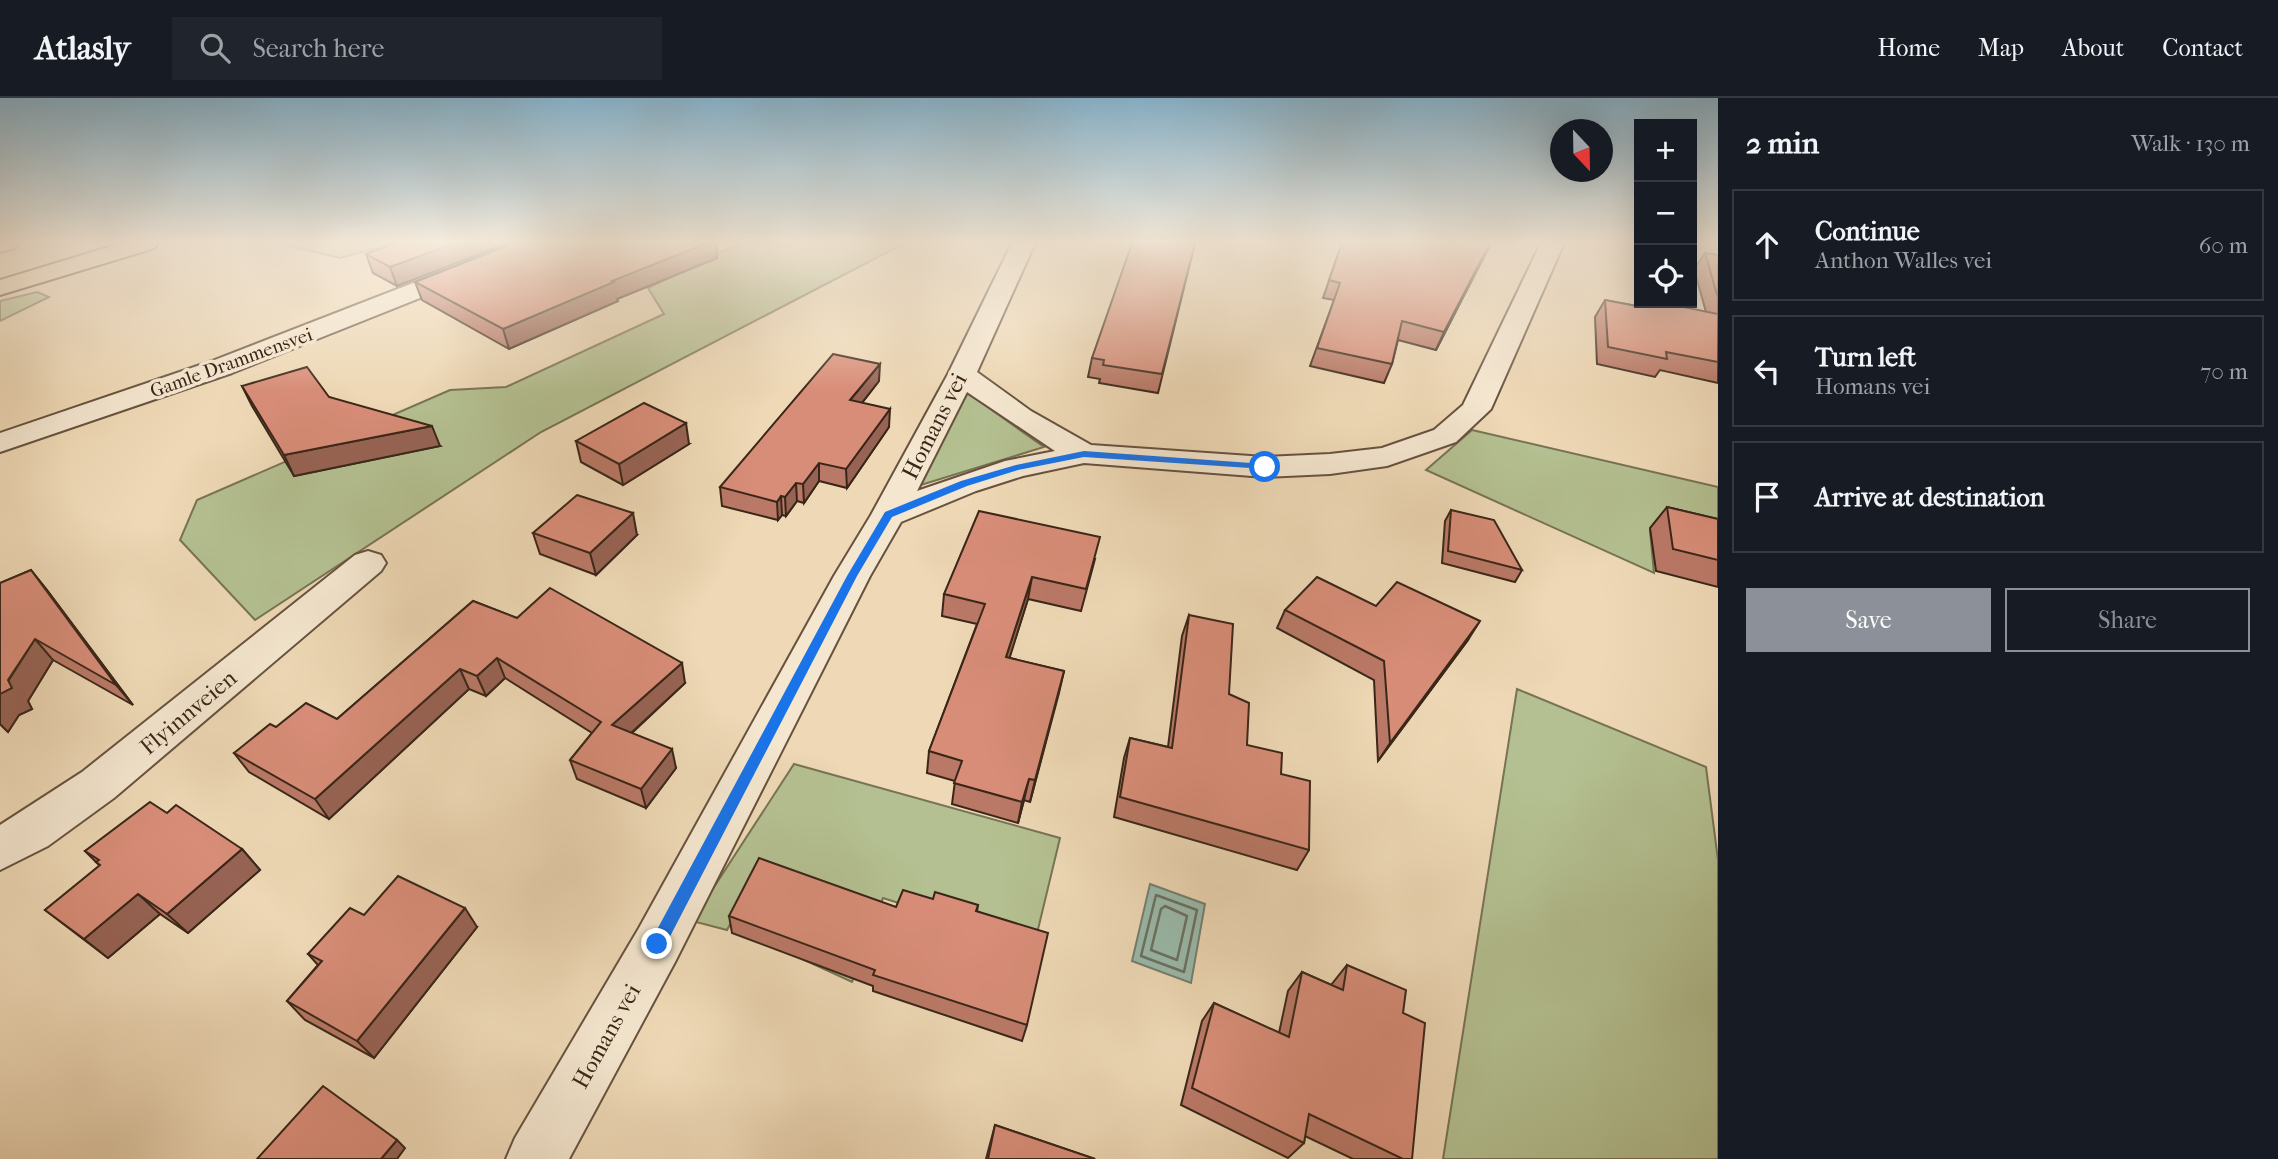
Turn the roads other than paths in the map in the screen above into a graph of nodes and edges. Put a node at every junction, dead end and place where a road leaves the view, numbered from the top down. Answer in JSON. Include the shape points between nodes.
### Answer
{"nodes":[{"id":1,"x":412,"y":293,"type":"edge"},
{"id":2,"x":1001,"y":293,"type":"edge"},
{"id":3,"x":1530,"y":293,"type":"edge"},
{"id":4,"x":962,"y":374,"type":"junction"},
{"id":5,"x":0,"y":443,"type":"edge"},
{"id":6,"x":1084,"y":454,"type":"junction"},
{"id":7,"x":888,"y":514,"type":"junction"},
{"id":8,"x":368,"y":563,"type":"dead end"},
{"id":9,"x":0,"y":849,"type":"edge"},
{"id":10,"x":537,"y":1159,"type":"edge"}],
"edges":[{"from":1,"to":5,"type":"street","name":"Gamle Drammensvei","via":[[222,368]]},
{"from":2,"to":4,"type":"street","name":"Homans vei"},
{"from":3,"to":6,"type":"street","via":[[1476,409],[1445,436],[1387,457],[1265,467]]},
{"from":4,"to":6,"type":"street","via":[[993,400]]},
{"from":4,"to":7,"type":"street","name":"Homans vei"},
{"from":6,"to":7,"type":"street","via":[[1016,468]]},
{"from":7,"to":10,"type":"street","name":"Homans vei"},
{"from":8,"to":9,"type":"street","name":"Flyinnveien","via":[[108,777]]}]}
